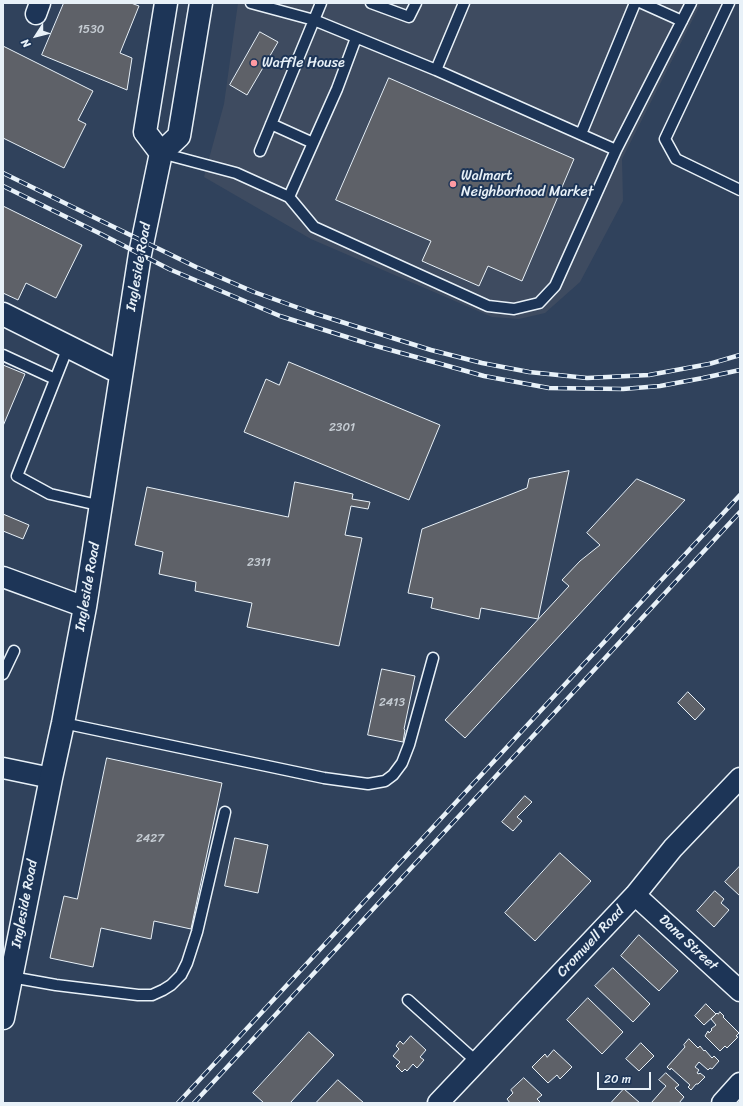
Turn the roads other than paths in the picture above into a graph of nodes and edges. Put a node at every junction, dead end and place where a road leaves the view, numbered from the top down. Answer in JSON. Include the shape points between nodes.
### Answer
{"nodes":[{"id":1,"x":166,"y":3,"type":"edge"},
{"id":2,"x":201,"y":3,"type":"edge"},
{"id":3,"x":251,"y":3,"type":"edge"},
{"id":4,"x":321,"y":3,"type":"edge"},
{"id":5,"x":371,"y":3,"type":"edge"},
{"id":6,"x":416,"y":3,"type":"edge"},
{"id":7,"x":464,"y":3,"type":"edge"},
{"id":8,"x":635,"y":3,"type":"edge"},
{"id":9,"x":642,"y":3,"type":"edge"},
{"id":10,"x":691,"y":3,"type":"edge"},
{"id":11,"x":729,"y":3,"type":"edge"},
{"id":12,"x":314,"y":20,"type":"junction"},
{"id":13,"x":682,"y":21,"type":"junction"},
{"id":14,"x":356,"y":38,"type":"junction"},
{"id":15,"x":436,"y":70,"type":"junction"},
{"id":16,"x":271,"y":124,"type":"junction"},
{"id":17,"x":581,"y":134,"type":"junction"},
{"id":18,"x":313,"y":143,"type":"junction"},
{"id":19,"x":616,"y":150,"type":"junction"},
{"id":20,"x":260,"y":151,"type":"dead end"},
{"id":21,"x":161,"y":153,"type":"junction"},
{"id":22,"x":740,"y":190,"type":"edge"},
{"id":23,"x":289,"y":197,"type":"junction"},
{"id":24,"x":3,"y":314,"type":"edge"},
{"id":25,"x":68,"y":347,"type":"junction"},
{"id":26,"x":3,"y":355,"type":"edge"},
{"id":27,"x":121,"y":373,"type":"junction"},
{"id":28,"x":55,"y":378,"type":"junction"},
{"id":29,"x":102,"y":506,"type":"junction"},
{"id":30,"x":3,"y":577,"type":"edge"},
{"id":31,"x":85,"y":607,"type":"junction"},
{"id":32,"x":14,"y":650,"type":"dead end"},
{"id":33,"x":433,"y":658,"type":"dead end"},
{"id":34,"x":3,"y":674,"type":"edge"},
{"id":35,"x":63,"y":723,"type":"junction"},
{"id":36,"x":3,"y":768,"type":"edge"},
{"id":37,"x":51,"y":778,"type":"junction"},
{"id":38,"x":740,"y":778,"type":"edge"},
{"id":39,"x":225,"y":812,"type":"dead end"},
{"id":40,"x":635,"y":895,"type":"junction"},
{"id":41,"x":11,"y":977,"type":"junction"},
{"id":42,"x":740,"y":991,"type":"edge"},
{"id":43,"x":408,"y":1000,"type":"dead end"},
{"id":44,"x":3,"y":1018,"type":"edge"},
{"id":45,"x":477,"y":1062,"type":"junction"},
{"id":46,"x":740,"y":1083,"type":"edge"},
{"id":47,"x":438,"y":1103,"type":"edge"},
{"id":48,"x":722,"y":1103,"type":"edge"}],
"edges":[{"from":1,"to":21,"type":"street","via":[[145,132]]},
{"from":2,"to":21,"type":"street","via":[[179,136]]},
{"from":3,"to":12,"type":"lane"},
{"from":4,"to":12,"type":"lane"},
{"from":5,"to":6,"type":"lane","via":[[409,17]]},
{"from":7,"to":15,"type":"lane"},
{"from":8,"to":17,"type":"lane"},
{"from":9,"to":13,"type":"lane"},
{"from":10,"to":13,"type":"lane"},
{"from":11,"to":22,"type":"lane","via":[[665,139],[676,159]]},
{"from":12,"to":14,"type":"lane"},
{"from":12,"to":16,"type":"lane"},
{"from":13,"to":19,"type":"lane"},
{"from":14,"to":15,"type":"lane"},
{"from":14,"to":18,"type":"lane"},
{"from":15,"to":17,"type":"lane"},
{"from":16,"to":18,"type":"lane"},
{"from":16,"to":20,"type":"lane"},
{"from":17,"to":19,"type":"lane"},
{"from":18,"to":23,"type":"lane"},
{"from":19,"to":23,"type":"lane","via":[[555,286],[539,303],[514,309],[488,306],[314,227]]},
{"from":21,"to":23,"type":"lane","via":[[236,172]]},
{"from":21,"to":27,"type":"street","name":"Ingleside Road","via":[[140,254]]},
{"from":24,"to":25,"type":"street"},
{"from":25,"to":27,"type":"street"},
{"from":25,"to":28,"type":"lane"},
{"from":26,"to":28,"type":"lane"},
{"from":27,"to":29,"type":"street","name":"Ingleside Road"},
{"from":28,"to":29,"type":"lane","via":[[17,476],[50,494]]},
{"from":29,"to":31,"type":"street","name":"Ingleside Road"},
{"from":30,"to":31,"type":"street"},
{"from":31,"to":35,"type":"street","name":"Ingleside Road"},
{"from":32,"to":34,"type":"lane"},
{"from":33,"to":35,"type":"lane","via":[[402,763],[394,775],[385,781],[368,784],[324,778]]},
{"from":35,"to":37,"type":"street","name":"Ingleside Road"},
{"from":36,"to":37,"type":"street"},
{"from":37,"to":41,"type":"street","name":"Ingleside Road"},
{"from":38,"to":40,"type":"street","name":"Cromwell Road","via":[[673,848]]},
{"from":39,"to":41,"type":"lane","via":[[197,932],[187,963],[181,975],[171,985],[152,995],[138,996]]},
{"from":40,"to":42,"type":"street","name":"Dana Street"},
{"from":40,"to":45,"type":"street","name":"Cromwell Road"},
{"from":41,"to":44,"type":"street","name":"Ingleside Road"},
{"from":43,"to":45,"type":"lane"},
{"from":45,"to":47,"type":"street","name":"Cromwell Road"},
{"from":46,"to":48,"type":"street"}]}
